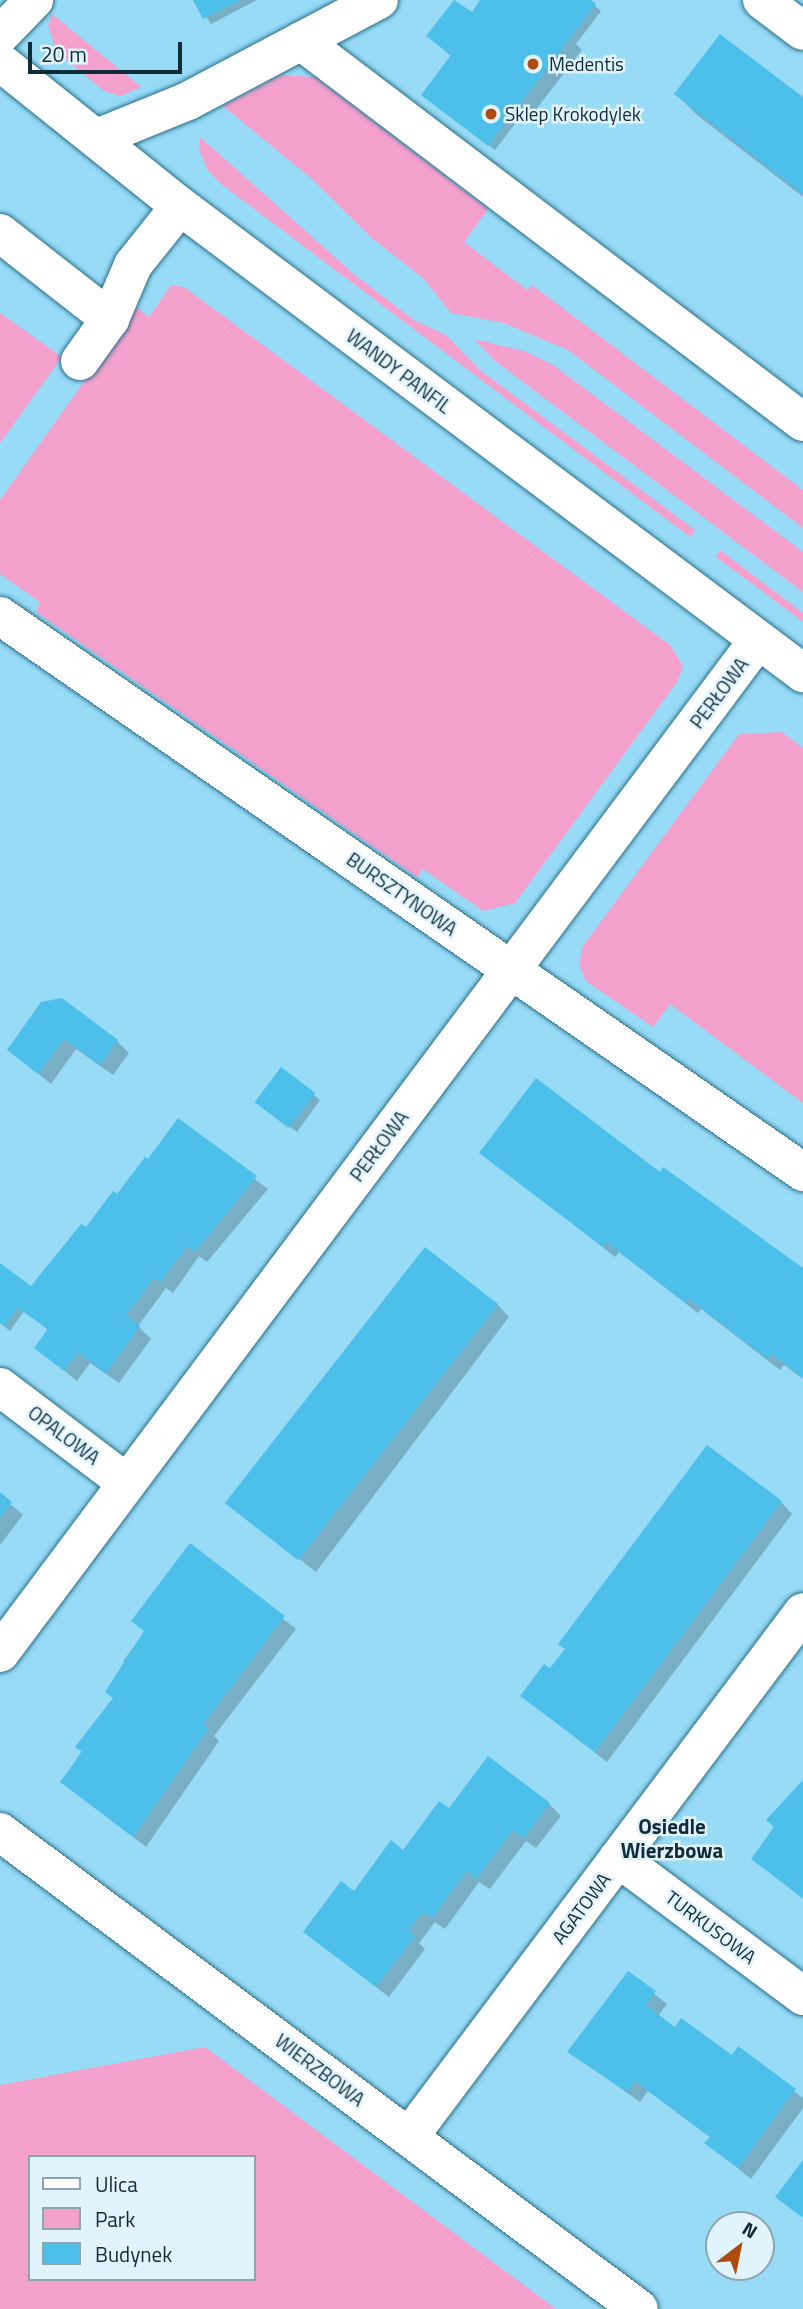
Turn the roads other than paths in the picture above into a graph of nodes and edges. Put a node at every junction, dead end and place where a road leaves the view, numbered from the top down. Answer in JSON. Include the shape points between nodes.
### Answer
{"nodes":[{"id":1,"x":34,"y":0,"type":"edge"},
{"id":2,"x":379,"y":0,"type":"edge"},
{"id":3,"x":762,"y":0,"type":"edge"},
{"id":4,"x":803,"y":31,"type":"edge"},
{"id":5,"x":0,"y":35,"type":"edge"},
{"id":6,"x":301,"y":41,"type":"junction"},
{"id":7,"x":0,"y":62,"type":"edge"},
{"id":8,"x":97,"y":138,"type":"junction"},
{"id":9,"x":180,"y":206,"type":"junction"},
{"id":10,"x":0,"y":233,"type":"edge"},
{"id":11,"x":110,"y":319,"type":"junction"},
{"id":12,"x":80,"y":361,"type":"dead end"},
{"id":13,"x":803,"y":422,"type":"edge"},
{"id":14,"x":0,"y":616,"type":"edge"},
{"id":15,"x":758,"y":640,"type":"junction"},
{"id":16,"x":803,"y":673,"type":"edge"},
{"id":17,"x":513,"y":971,"type":"junction"},
{"id":18,"x":803,"y":1172,"type":"edge"},
{"id":19,"x":0,"y":1387,"type":"edge"},
{"id":20,"x":127,"y":1483,"type":"junction"},
{"id":21,"x":803,"y":1612,"type":"edge"},
{"id":22,"x":0,"y":1653,"type":"edge"},
{"id":23,"x":0,"y":1832,"type":"edge"},
{"id":24,"x":618,"y":1858,"type":"junction"},
{"id":25,"x":803,"y":1996,"type":"edge"},
{"id":26,"x":408,"y":2137,"type":"junction"},
{"id":27,"x":639,"y":2309,"type":"edge"}],
"edges":[{"from":1,"to":5,"type":"street"},
{"from":2,"to":6,"type":"street"},
{"from":3,"to":4,"type":"street"},
{"from":6,"to":8,"type":"street","via":[[188,101]]},
{"from":6,"to":13,"type":"street"},
{"from":7,"to":8,"type":"street","name":"WANDY PANFIL"},
{"from":8,"to":9,"type":"street","name":"WANDY PANFIL"},
{"from":9,"to":11,"type":"street","via":[[133,265]]},
{"from":9,"to":15,"type":"street","name":"WANDY PANFIL"},
{"from":10,"to":11,"type":"street"},
{"from":11,"to":12,"type":"street"},
{"from":14,"to":17,"type":"street","name":"BURSZTYNOWA"},
{"from":15,"to":16,"type":"street","name":"WANDY PANFIL"},
{"from":15,"to":17,"type":"street","name":"PERŁOWA"},
{"from":17,"to":18,"type":"street","name":"BURSZTYNOWA"},
{"from":17,"to":20,"type":"street","name":"PERŁOWA"},
{"from":19,"to":20,"type":"street","name":"OPALOWA"},
{"from":20,"to":22,"type":"street","name":"PERŁOWA"},
{"from":21,"to":24,"type":"street","name":"AGATOWA"},
{"from":23,"to":26,"type":"street","name":"WIERZBOWA"},
{"from":24,"to":25,"type":"street","name":"TURKUSOWA"},
{"from":24,"to":26,"type":"street","name":"AGATOWA"},
{"from":26,"to":27,"type":"street","name":"WIERZBOWA"}]}
